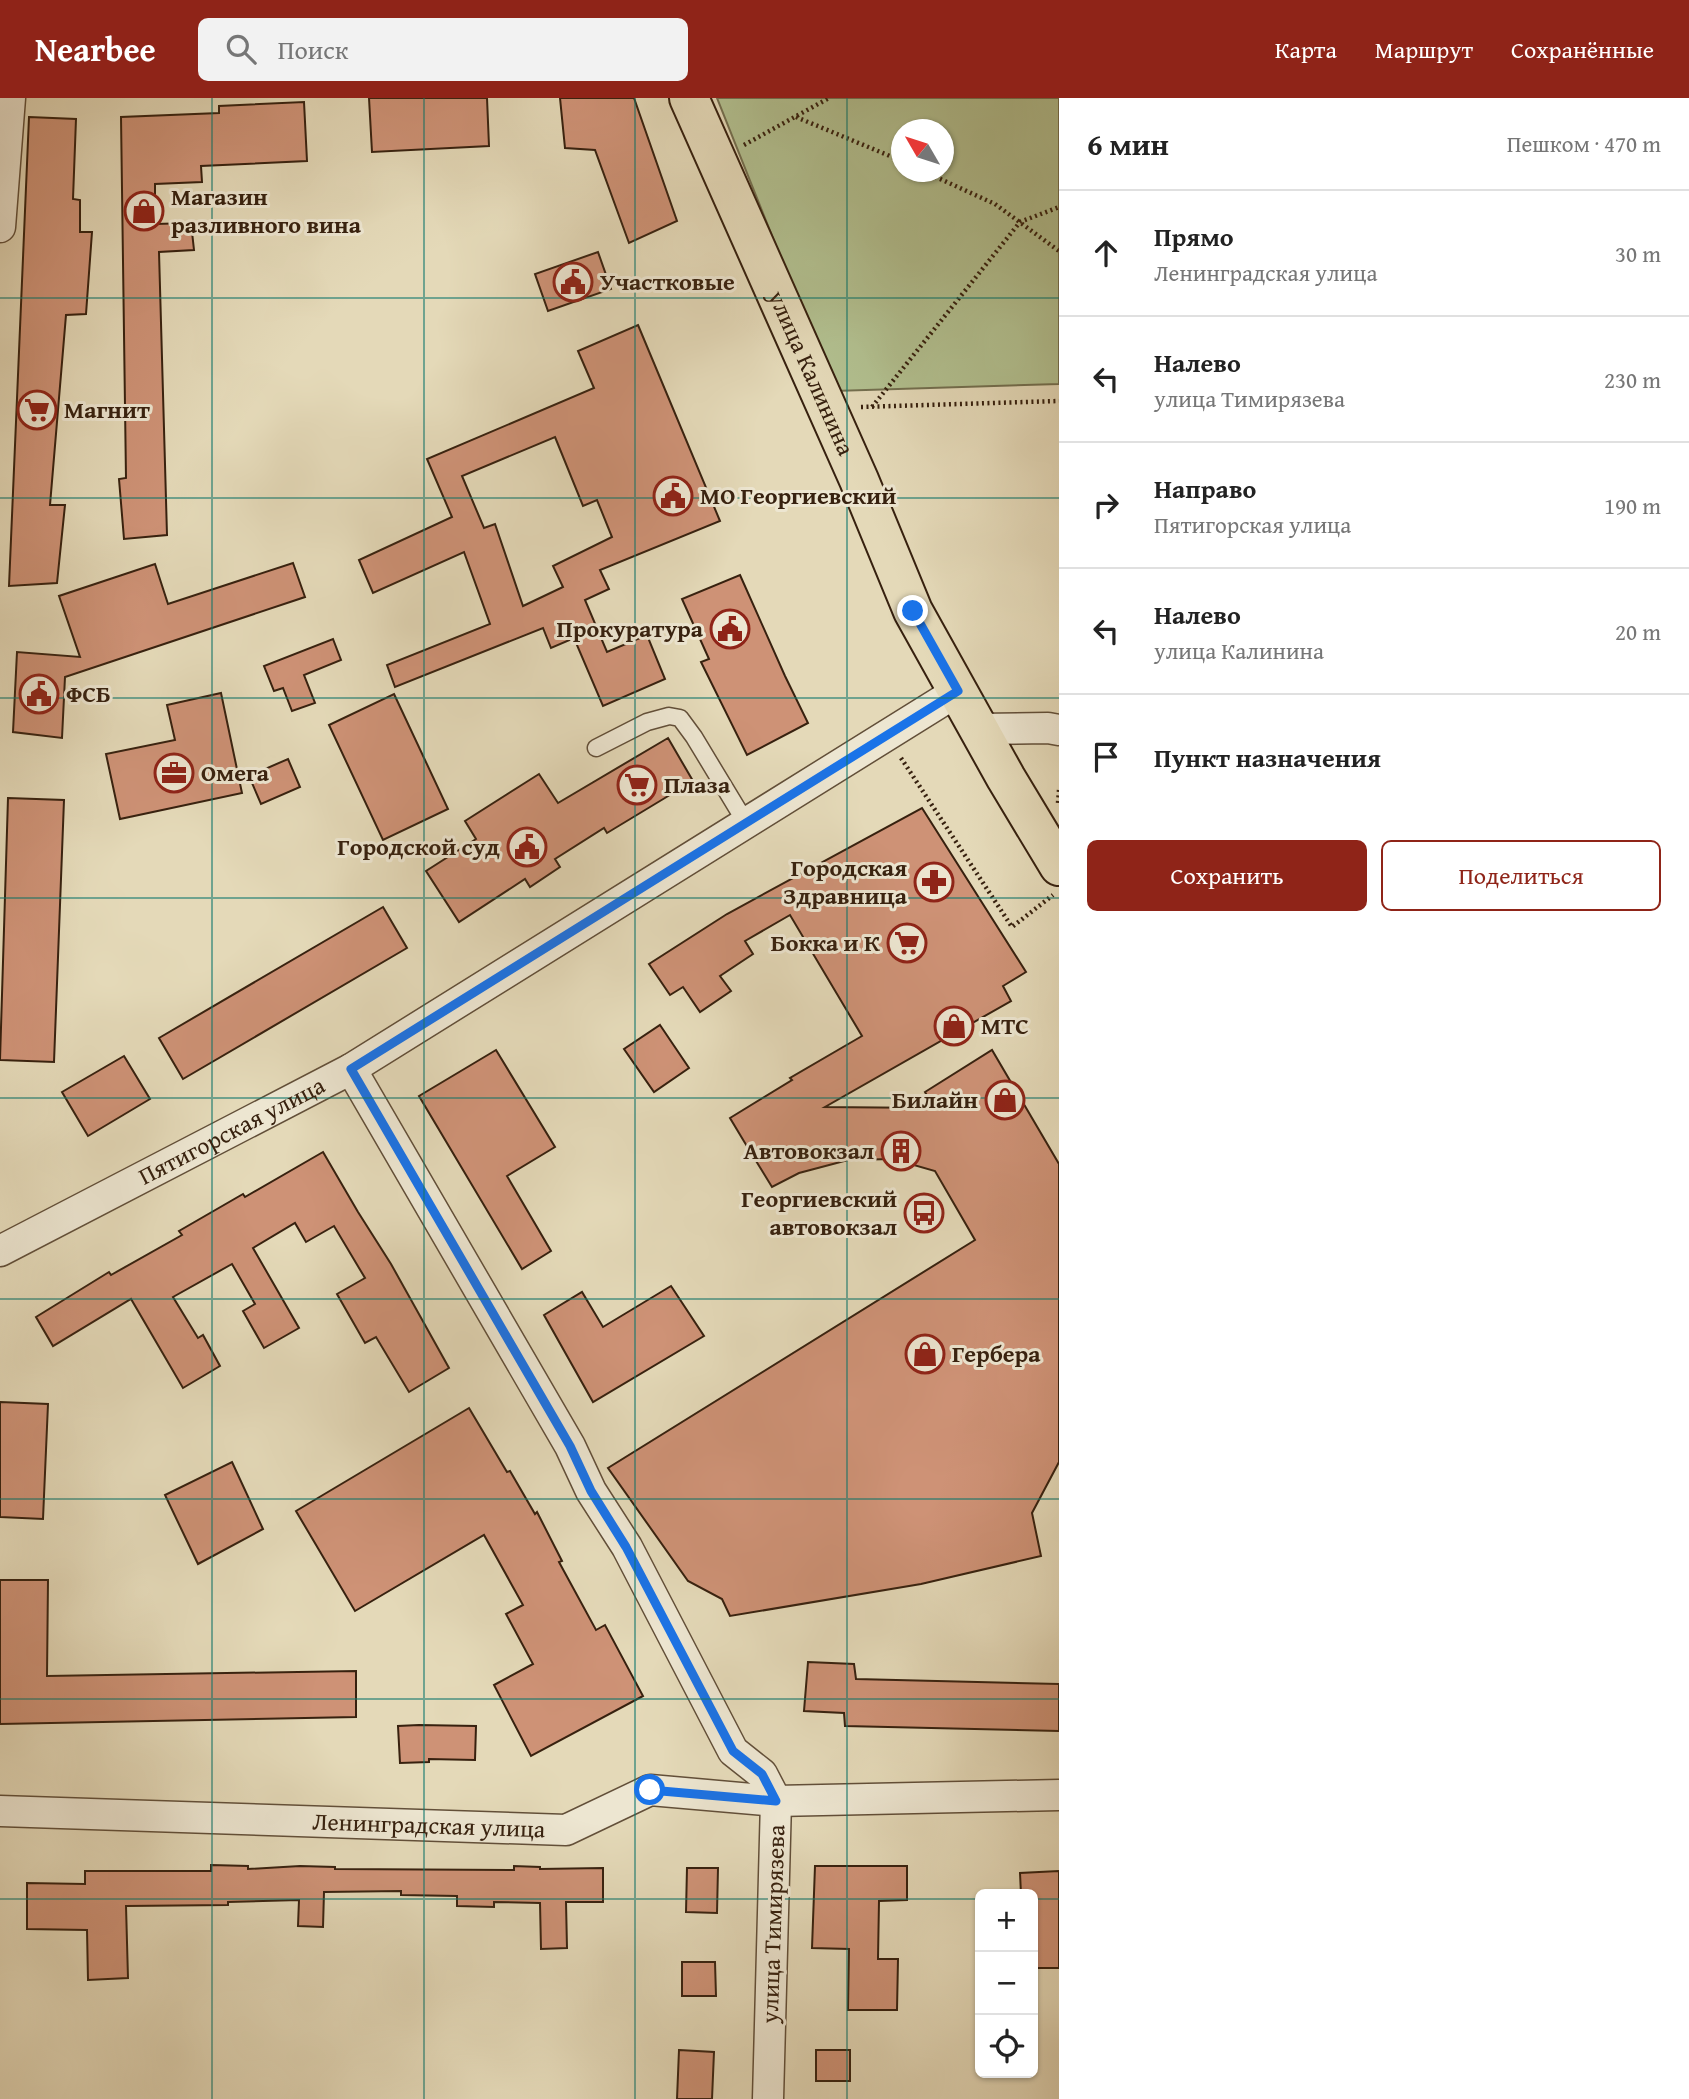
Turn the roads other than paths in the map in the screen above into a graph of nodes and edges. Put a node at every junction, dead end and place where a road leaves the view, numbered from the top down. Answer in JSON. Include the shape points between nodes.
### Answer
{"nodes":[{"id":1,"x":10,"y":98,"type":"edge"},
{"id":2,"x":689,"y":98,"type":"edge"},
{"id":3,"x":0,"y":227,"type":"edge"},
{"id":4,"x":958,"y":691,"type":"junction"},
{"id":5,"x":979,"y":729,"type":"junction"},
{"id":6,"x":1059,"y":730,"type":"edge"},
{"id":7,"x":596,"y":748,"type":"dead end"},
{"id":8,"x":747,"y":823,"type":"junction"},
{"id":9,"x":1059,"y":866,"type":"edge"},
{"id":10,"x":351,"y":1069,"type":"junction"},
{"id":11,"x":0,"y":1251,"type":"edge"},
{"id":12,"x":1059,"y":1795,"type":"edge"},
{"id":13,"x":776,"y":1801,"type":"junction"},
{"id":14,"x":0,"y":1811,"type":"edge"},
{"id":15,"x":768,"y":2099,"type":"edge"}],
"edges":[{"from":1,"to":3,"type":"street"},
{"from":2,"to":4,"type":"main road","name":"улица Калинина","via":[[913,611]]},
{"from":4,"to":5,"type":"main road","name":"улица Калинина"},
{"from":4,"to":8,"type":"street","name":"Пятигорская улица"},
{"from":5,"to":6,"type":"street"},
{"from":5,"to":9,"type":"main road","name":"улица Калинина"},
{"from":7,"to":8,"type":"lane","via":[[647,722],[680,718]]},
{"from":8,"to":10,"type":"street","name":"Пятигорская улица"},
{"from":10,"to":11,"type":"street","name":"Пятигорская улица"},
{"from":10,"to":13,"type":"street","name":"улица Тимирязева","via":[[570,1446],[733,1751],[762,1774]]},
{"from":12,"to":13,"type":"street","name":"Ленинградская улица"},
{"from":13,"to":14,"type":"street","name":"Ленинградская улица","via":[[650,1790],[566,1830]]},
{"from":13,"to":15,"type":"street","name":"улица Тимирязева"}]}
